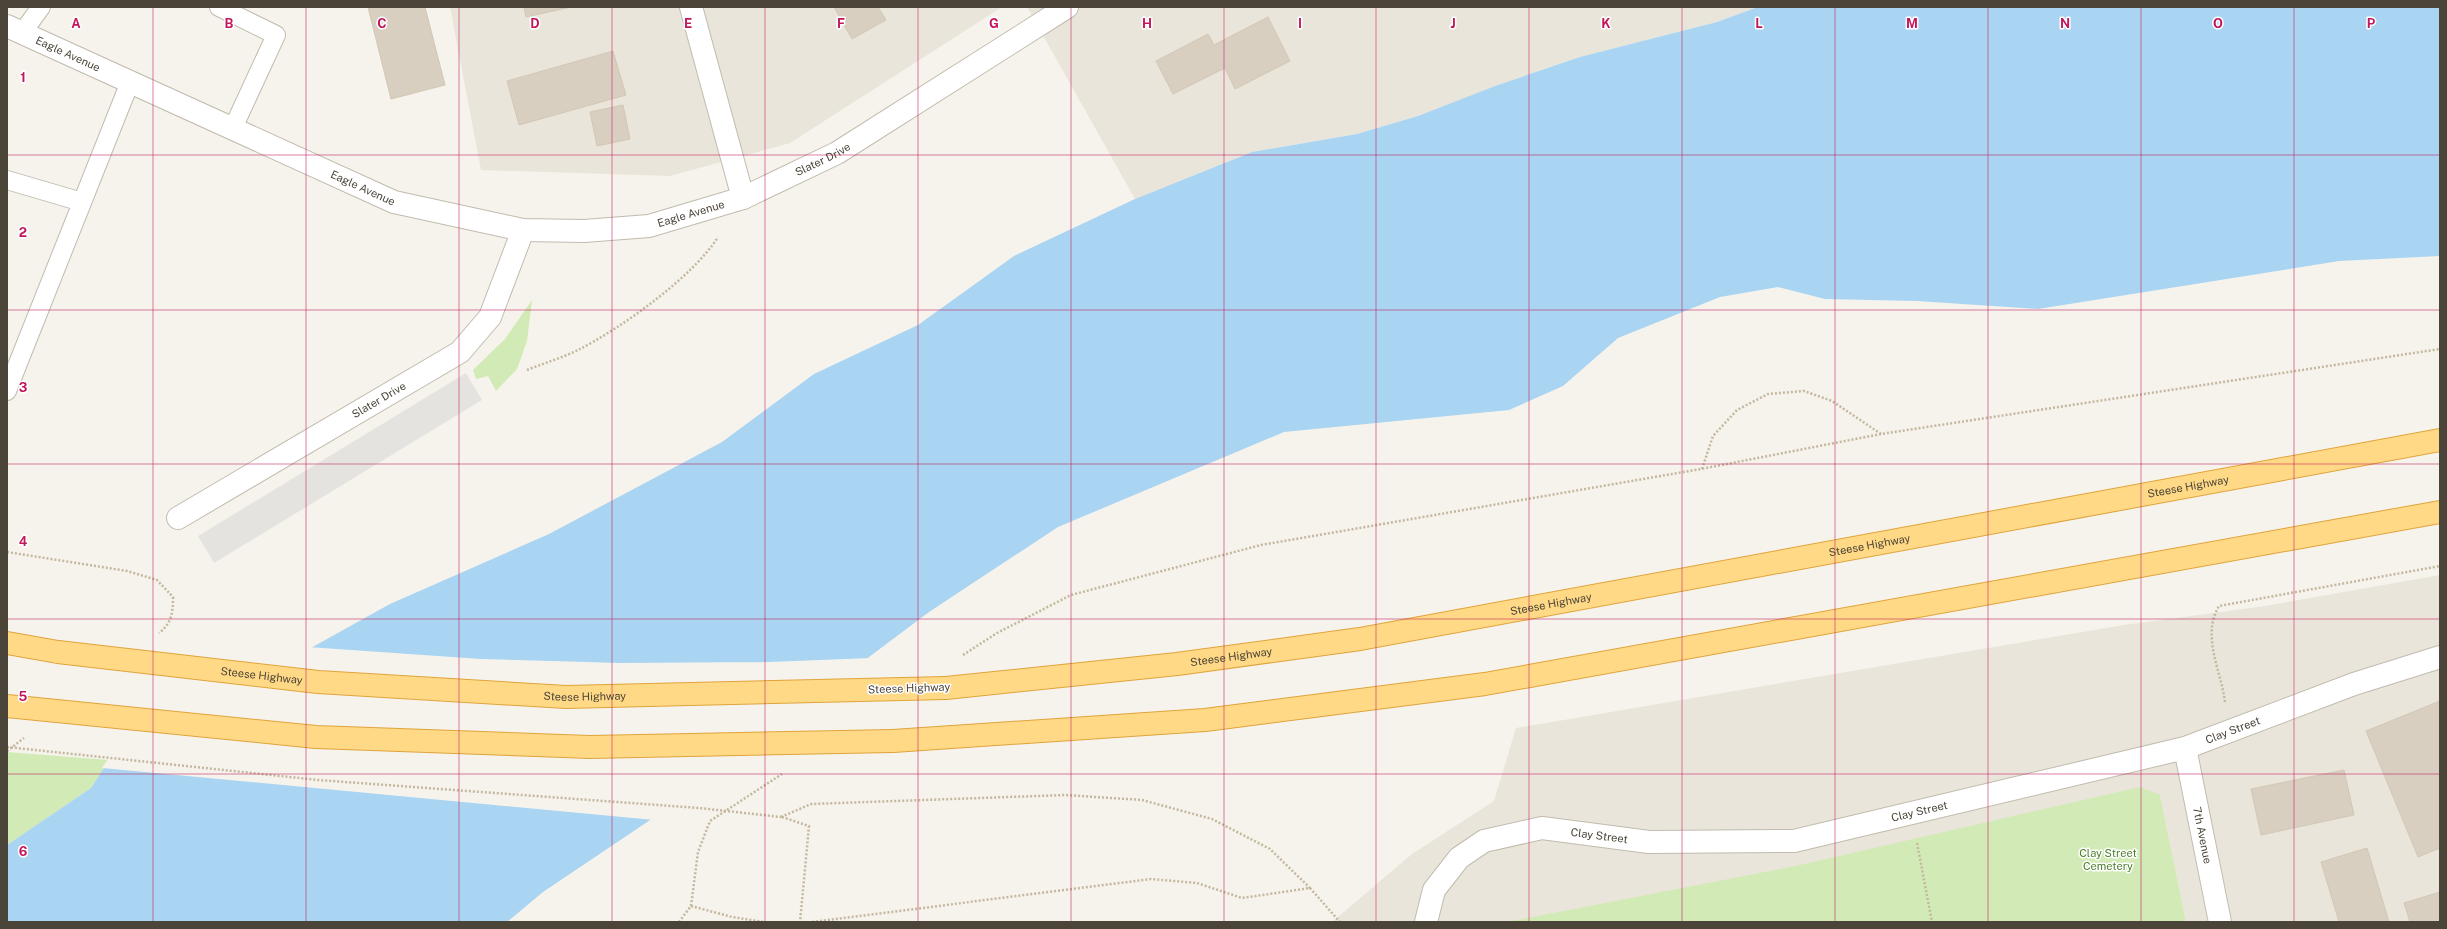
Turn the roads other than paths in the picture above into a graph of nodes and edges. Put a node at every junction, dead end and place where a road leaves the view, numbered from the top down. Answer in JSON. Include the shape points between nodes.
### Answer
{"nodes":[{"id":1,"x":41,"y":7,"type":"edge"},
{"id":2,"x":219,"y":7,"type":"edge"},
{"id":3,"x":691,"y":7,"type":"edge"},
{"id":4,"x":1067,"y":7,"type":"edge"},
{"id":5,"x":15,"y":30,"type":"edge"},
{"id":6,"x":130,"y":82,"type":"junction"},
{"id":7,"x":233,"y":128,"type":"junction"},
{"id":8,"x":7,"y":180,"type":"edge"},
{"id":9,"x":743,"y":198,"type":"junction"},
{"id":10,"x":82,"y":202,"type":"junction"},
{"id":11,"x":523,"y":230,"type":"junction"},
{"id":12,"x":7,"y":391,"type":"edge"},
{"id":13,"x":2440,"y":440,"type":"edge"},
{"id":14,"x":2440,"y":512,"type":"edge"},
{"id":15,"x":178,"y":518,"type":"dead end"},
{"id":16,"x":7,"y":643,"type":"edge"},
{"id":17,"x":2440,"y":657,"type":"edge"},
{"id":18,"x":7,"y":706,"type":"edge"},
{"id":19,"x":2185,"y":748,"type":"junction"},
{"id":20,"x":1426,"y":922,"type":"edge"},
{"id":21,"x":2220,"y":922,"type":"edge"}],
"edges":[{"from":1,"to":5,"type":"lane"},
{"from":2,"to":7,"type":"lane","via":[[276,35]]},
{"from":3,"to":9,"type":"street"},
{"from":4,"to":9,"type":"street","name":"Slater Drive","via":[[837,153]]},
{"from":5,"to":6,"type":"street","name":"Eagle Avenue"},
{"from":6,"to":7,"type":"street","name":"Eagle Avenue"},
{"from":6,"to":10,"type":"lane"},
{"from":7,"to":11,"type":"street","name":"Eagle Avenue","via":[[394,202]]},
{"from":8,"to":10,"type":"lane"},
{"from":9,"to":11,"type":"street","name":"Eagle Avenue","via":[[649,226],[584,231]]},
{"from":10,"to":12,"type":"lane"},
{"from":11,"to":15,"type":"street","name":"Slater Drive","via":[[490,317],[460,352]]},
{"from":13,"to":16,"type":"highway","name":"Steese Highway","bridge":true,"via":[[1360,639],[1177,664],[946,688],[566,697],[318,682],[58,652]]},
{"from":14,"to":18,"type":"highway","bridge":true,"via":[[1485,684],[1205,720],[893,741],[590,747],[316,737]]},
{"from":17,"to":19,"type":"street","name":"Clay Street","via":[[2354,684]]},
{"from":19,"to":20,"type":"street","name":"Clay Street","via":[[1794,841],[1649,842],[1542,828],[1484,841],[1459,858],[1434,890]]},
{"from":19,"to":21,"type":"street","name":"7th Avenue"}]}
